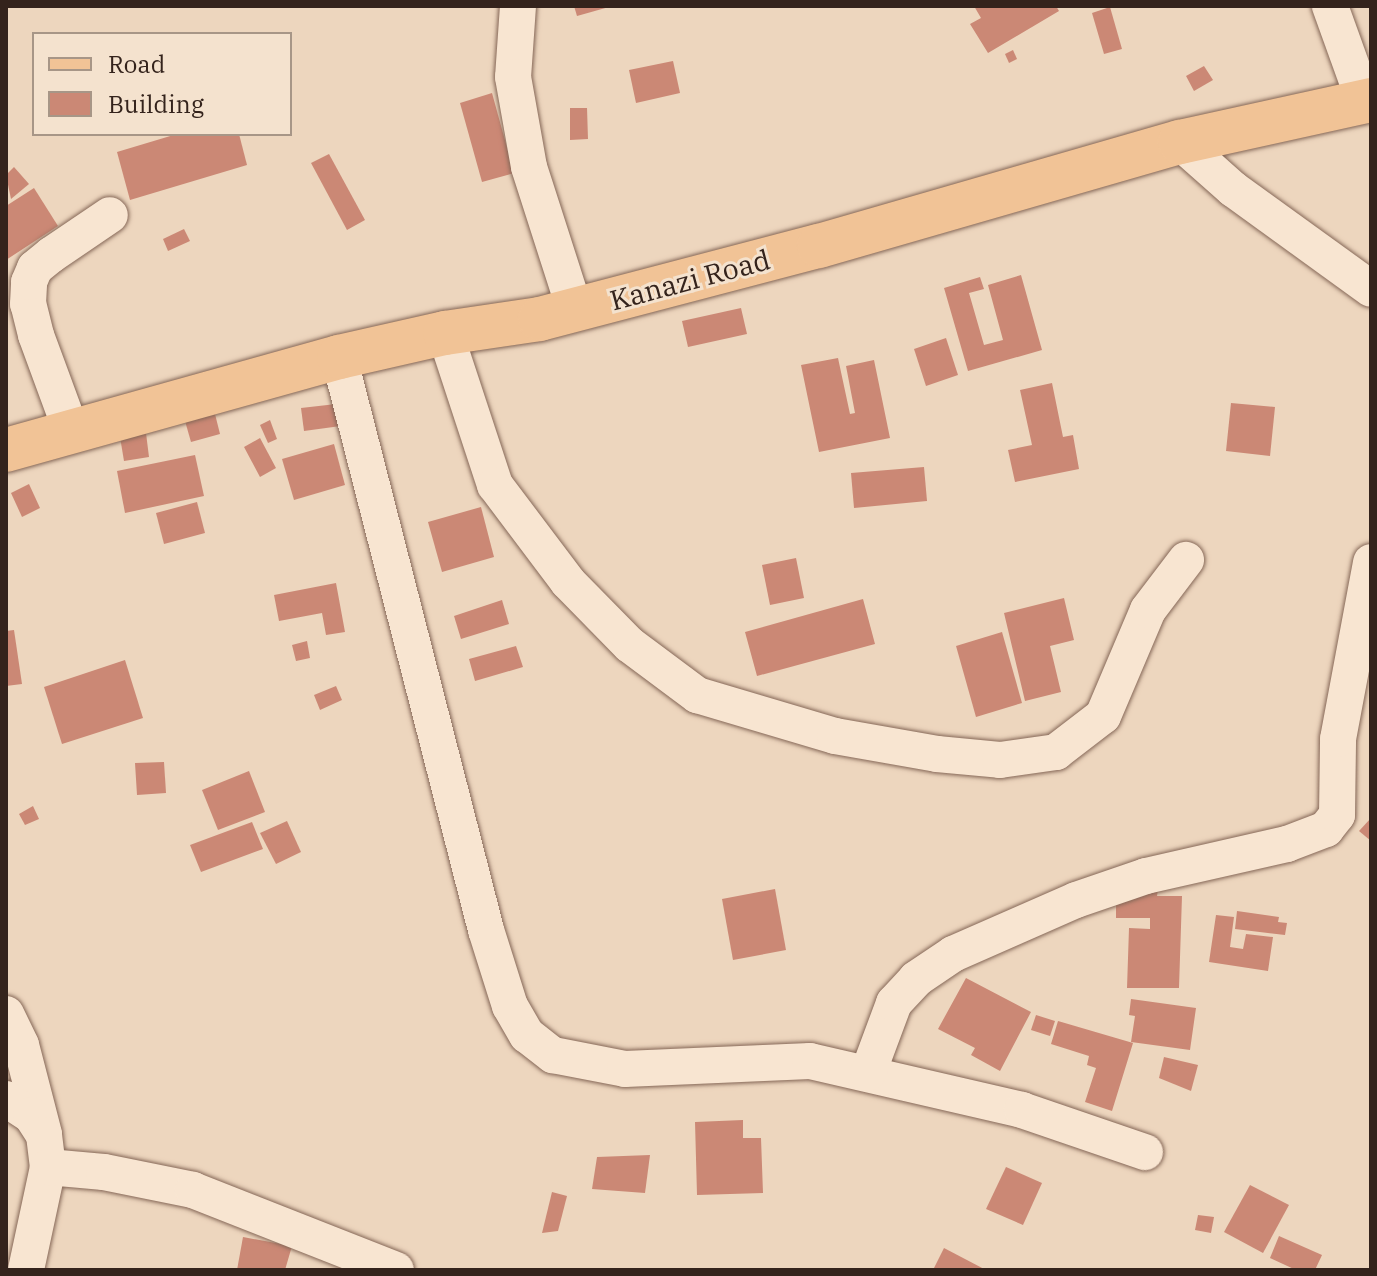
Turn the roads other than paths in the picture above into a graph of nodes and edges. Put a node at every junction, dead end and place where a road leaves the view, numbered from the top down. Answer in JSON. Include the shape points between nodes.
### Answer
{"nodes":[{"id":1,"x":518,"y":6,"type":"edge"},
{"id":2,"x":1330,"y":6,"type":"edge"},
{"id":3,"x":1368,"y":101,"type":"edge"},
{"id":4,"x":1180,"y":142,"type":"junction"},
{"id":5,"x":110,"y":215,"type":"dead end"},
{"id":6,"x":1371,"y":289,"type":"edge"},
{"id":7,"x":575,"y":310,"type":"junction"},
{"id":8,"x":445,"y":333,"type":"junction"},
{"id":9,"x":339,"y":357,"type":"junction"},
{"id":10,"x":72,"y":433,"type":"junction"},
{"id":11,"x":6,"y":450,"type":"edge"},
{"id":12,"x":1186,"y":560,"type":"dead end"},
{"id":13,"x":1371,"y":562,"type":"edge"},
{"id":14,"x":6,"y":1014,"type":"edge"},
{"id":15,"x":868,"y":1073,"type":"junction"},
{"id":16,"x":6,"y":1099,"type":"edge"},
{"id":17,"x":46,"y":1151,"type":"junction"},
{"id":18,"x":1145,"y":1152,"type":"dead end"},
{"id":19,"x":26,"y":1270,"type":"edge"},
{"id":20,"x":396,"y":1270,"type":"edge"}],
"edges":[{"from":1,"to":7,"type":"street","via":[[513,77],[529,167]]},
{"from":2,"to":3,"type":"street"},
{"from":3,"to":4,"type":"main road","name":"Kanazi Road"},
{"from":4,"to":6,"type":"street","via":[[1233,189]]},
{"from":4,"to":7,"type":"main road","name":"Kanazi Road"},
{"from":5,"to":10,"type":"street","via":[[35,268],[29,282],[33,325]]},
{"from":7,"to":8,"type":"main road","name":"Kanazi Road"},
{"from":8,"to":9,"type":"main road","name":"Kanazi Road"},
{"from":8,"to":12,"type":"street","via":[[495,485],[578,593],[630,645],[697,695],[835,736],[937,754],[1000,760],[1056,752],[1103,716],[1148,610]]},
{"from":9,"to":10,"type":"main road","name":"Kanazi Road"},
{"from":9,"to":15,"type":"street","via":[[486,930],[510,1006],[527,1035],[553,1055],[625,1069],[810,1061]]},
{"from":10,"to":11,"type":"main road","name":"Kanazi Road"},
{"from":13,"to":15,"type":"street","via":[[1338,739],[1337,815],[1326,829],[1312,837],[1200,860],[1090,895],[953,954],[916,979],[894,1003]]},
{"from":14,"to":17,"type":"street","via":[[21,1045]]},
{"from":15,"to":18,"type":"street","via":[[1022,1110]]},
{"from":16,"to":17,"type":"street","via":[[31,1115]]},
{"from":17,"to":19,"type":"street"},
{"from":17,"to":20,"type":"street","via":[[104,1172],[193,1190]]}]}
